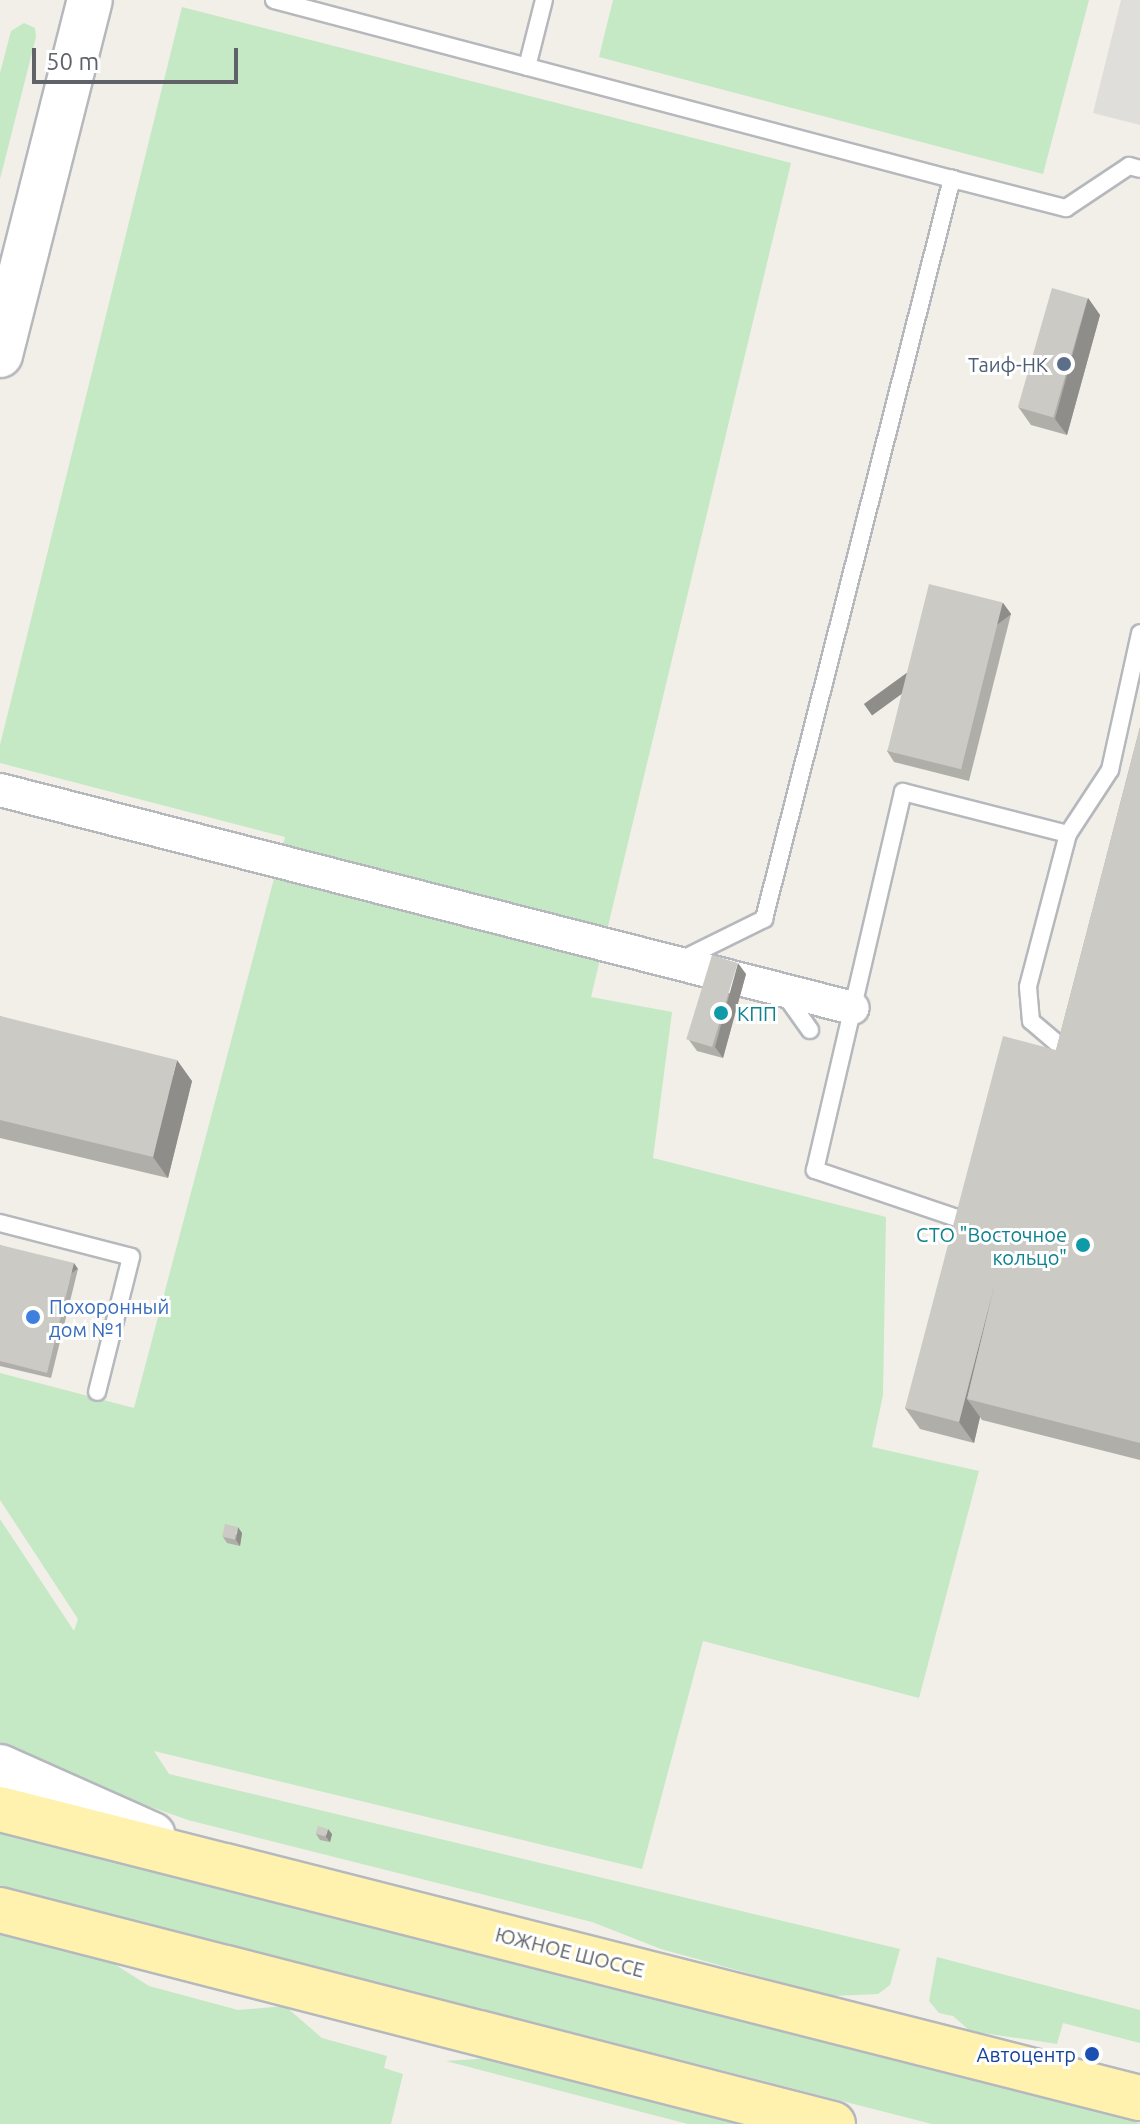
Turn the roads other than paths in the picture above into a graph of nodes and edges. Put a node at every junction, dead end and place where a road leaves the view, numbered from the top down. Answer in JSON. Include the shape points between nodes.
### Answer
{"nodes":[{"id":1,"x":90,"y":0,"type":"edge"},
{"id":2,"x":274,"y":0,"type":"edge"},
{"id":3,"x":544,"y":0,"type":"edge"},
{"id":4,"x":527,"y":67,"type":"junction"},
{"id":5,"x":1140,"y":169,"type":"edge"},
{"id":6,"x":952,"y":179,"type":"junction"},
{"id":7,"x":0,"y":355,"type":"edge"},
{"id":8,"x":1140,"y":633,"type":"edge"},
{"id":9,"x":0,"y":790,"type":"edge"},
{"id":10,"x":1068,"y":834,"type":"junction"},
{"id":11,"x":676,"y":963,"type":"junction"},
{"id":12,"x":782,"y":990,"type":"junction"},
{"id":13,"x":853,"y":1008,"type":"junction"},
{"id":14,"x":810,"y":1030,"type":"dead end"},
{"id":15,"x":1064,"y":1049,"type":"edge"},
{"id":16,"x":957,"y":1218,"type":"edge"},
{"id":17,"x":0,"y":1223,"type":"edge"},
{"id":18,"x":97,"y":1392,"type":"dead end"},
{"id":19,"x":0,"y":1767,"type":"edge"},
{"id":20,"x":0,"y":1809,"type":"edge"},
{"id":21,"x":296,"y":1884,"type":"junction"},
{"id":22,"x":0,"y":1910,"type":"edge"},
{"id":23,"x":1140,"y":2098,"type":"edge"},
{"id":24,"x":833,"y":2124,"type":"edge"}],
"edges":[{"from":1,"to":7,"type":"main road"},
{"from":2,"to":4,"type":"lane"},
{"from":3,"to":4,"type":"lane"},
{"from":4,"to":6,"type":"lane"},
{"from":5,"to":6,"type":"lane","via":[[1129,166],[1066,208]]},
{"from":6,"to":11,"type":"lane","via":[[764,919]]},
{"from":8,"to":10,"type":"lane","via":[[1110,770]]},
{"from":9,"to":11,"type":"street"},
{"from":10,"to":13,"type":"lane","via":[[903,792]]},
{"from":10,"to":15,"type":"lane","via":[[1028,987],[1031,1021]]},
{"from":11,"to":12,"type":"street"},
{"from":12,"to":13,"type":"street"},
{"from":12,"to":14,"type":"lane"},
{"from":13,"to":16,"type":"lane","via":[[815,1170]]},
{"from":17,"to":18,"type":"lane","via":[[131,1257]]},
{"from":19,"to":21,"type":"main road","via":[[164,1840]]},
{"from":20,"to":21,"type":"main road","name":"ЮЖНОЕ ШОССЕ"},
{"from":21,"to":23,"type":"main road","name":"ЮЖНОЕ ШОССЕ"},
{"from":22,"to":24,"type":"main road"}]}
